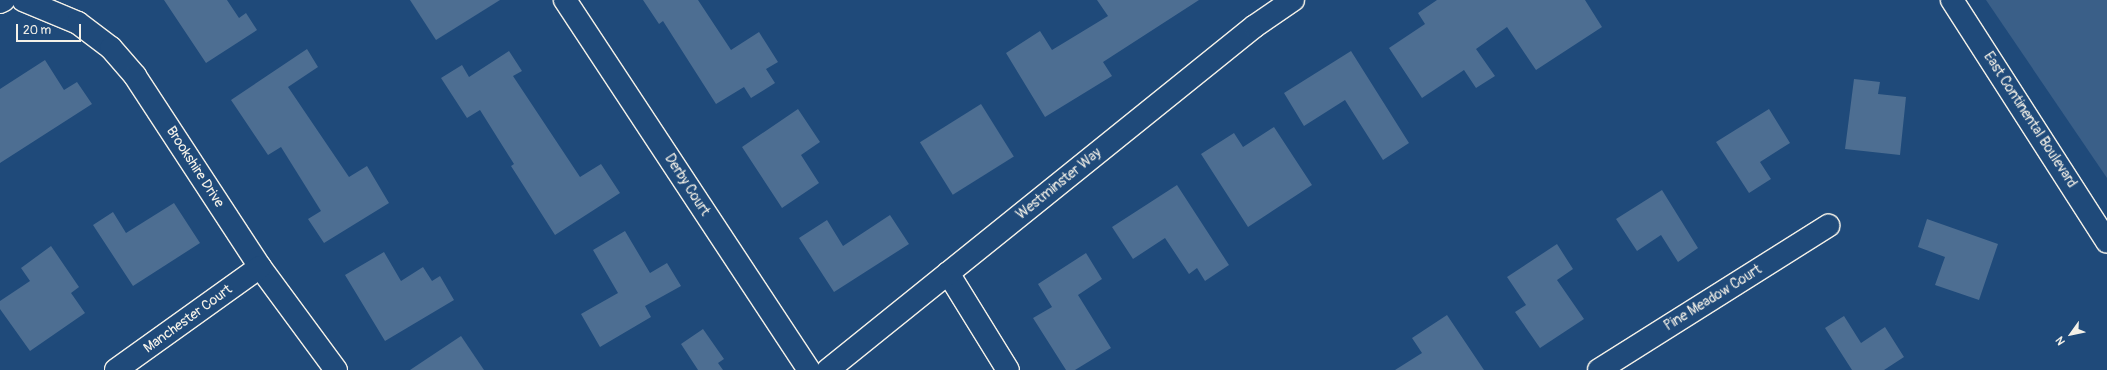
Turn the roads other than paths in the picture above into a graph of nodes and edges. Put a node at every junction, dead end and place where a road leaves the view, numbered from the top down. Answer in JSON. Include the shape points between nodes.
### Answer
{"nodes":[{"id":1,"x":4,"y":0,"type":"edge"},
{"id":2,"x":22,"y":0,"type":"edge"},
{"id":3,"x":565,"y":0,"type":"edge"},
{"id":4,"x":1293,"y":0,"type":"edge"},
{"id":5,"x":1952,"y":0,"type":"edge"},
{"id":6,"x":0,"y":2,"type":"edge"},
{"id":7,"x":1828,"y":226,"type":"dead end"},
{"id":8,"x":2107,"y":241,"type":"edge"},
{"id":9,"x":260,"y":267,"type":"junction"},
{"id":10,"x":948,"y":274,"type":"junction"},
{"id":11,"x":116,"y":370,"type":"edge"},
{"id":12,"x":336,"y":370,"type":"edge"},
{"id":13,"x":809,"y":370,"type":"edge"},
{"id":14,"x":828,"y":370,"type":"edge"},
{"id":15,"x":1008,"y":370,"type":"edge"},
{"id":16,"x":1598,"y":370,"type":"edge"}],
"edges":[{"from":1,"to":6,"type":"street"},
{"from":2,"to":9,"type":"street","name":"Brookshire Drive","via":[[78,23],[111,48],[135,76]]},
{"from":3,"to":13,"type":"street","name":"Derby Court"},
{"from":4,"to":10,"type":"street","name":"Westminster Way","via":[[1249,31]]},
{"from":5,"to":8,"type":"street","name":"East Continental Boulevard"},
{"from":7,"to":16,"type":"street","name":"Pine Meadow Court"},
{"from":9,"to":11,"type":"street","name":"Manchester Court"},
{"from":9,"to":12,"type":"street","name":"Brookshire Drive"},
{"from":10,"to":14,"type":"street","name":"Westminster Way"},
{"from":10,"to":15,"type":"street"}]}
